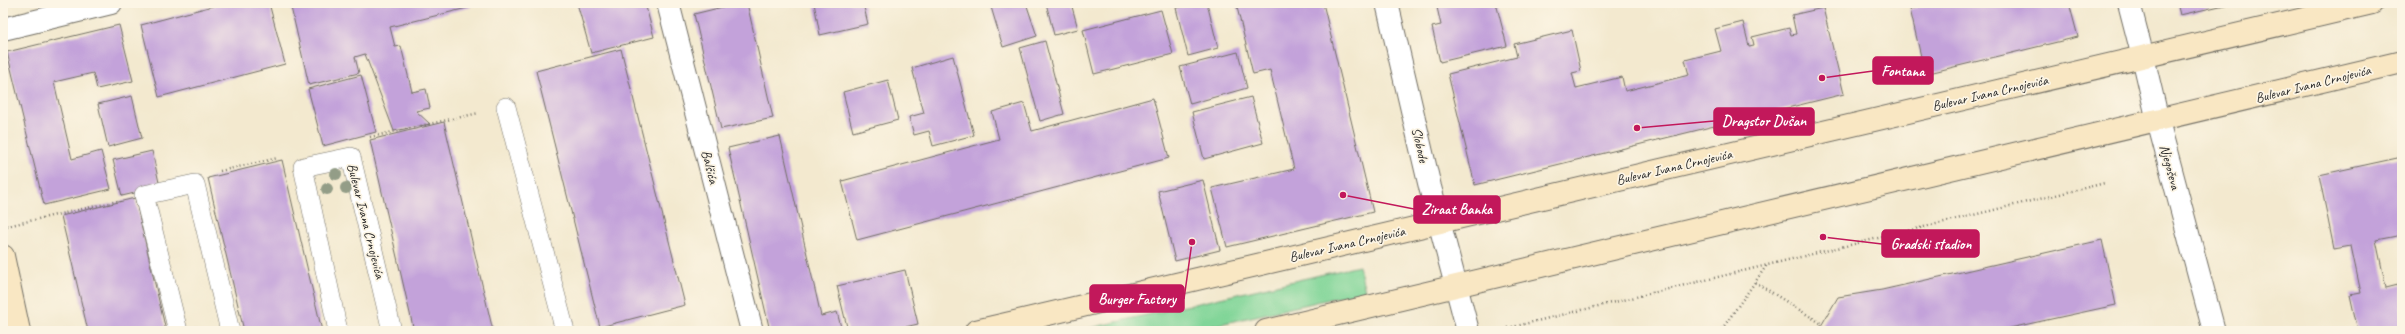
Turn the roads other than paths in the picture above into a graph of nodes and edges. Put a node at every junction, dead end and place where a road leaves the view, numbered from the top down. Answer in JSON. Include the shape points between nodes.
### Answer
{"nodes":[{"id":1,"x":111,"y":3,"type":"edge"},
{"id":2,"x":668,"y":3,"type":"edge"},
{"id":3,"x":1387,"y":3,"type":"edge"},
{"id":4,"x":2129,"y":3,"type":"edge"},
{"id":5,"x":2372,"y":3,"type":"edge"},
{"id":6,"x":3,"y":29,"type":"edge"},
{"id":7,"x":2143,"y":57,"type":"junction"},
{"id":8,"x":2402,"y":62,"type":"edge"},
{"id":9,"x":506,"y":107,"type":"dead end"},
{"id":10,"x":2158,"y":121,"type":"junction"},
{"id":11,"x":1439,"y":222,"type":"junction"},
{"id":12,"x":3,"y":256,"type":"edge"},
{"id":13,"x":1456,"y":286,"type":"junction"},
{"id":14,"x":19,"y":331,"type":"edge"},
{"id":15,"x":178,"y":331,"type":"edge"},
{"id":16,"x":230,"y":331,"type":"edge"},
{"id":17,"x":338,"y":331,"type":"edge"},
{"id":18,"x":392,"y":331,"type":"edge"},
{"id":19,"x":566,"y":331,"type":"edge"},
{"id":20,"x":752,"y":331,"type":"edge"},
{"id":21,"x":976,"y":331,"type":"edge"},
{"id":22,"x":1266,"y":331,"type":"edge"},
{"id":23,"x":1468,"y":331,"type":"edge"},
{"id":24,"x":2214,"y":331,"type":"edge"}],
"edges":[{"from":1,"to":6,"type":"street"},
{"from":2,"to":20,"type":"street","name":"Balšića"},
{"from":3,"to":11,"type":"street","name":"Slobode"},
{"from":4,"to":7,"type":"street","name":"Njegoševa"},
{"from":5,"to":7,"type":"main road","name":"Bulevar Ivana Crnojevića"},
{"from":7,"to":10,"type":"street","name":"Njegoševa"},
{"from":7,"to":11,"type":"main road","name":"Bulevar Ivana Crnojevića"},
{"from":8,"to":10,"type":"main road","name":"Bulevar Ivana Crnojevića"},
{"from":9,"to":19,"type":"lane"},
{"from":10,"to":13,"type":"main road","name":"Bulevar Ivana Crnojevića"},
{"from":10,"to":24,"type":"street","name":"Njegoševa"},
{"from":11,"to":13,"type":"street","name":"Slobode"},
{"from":11,"to":21,"type":"main road","name":"Bulevar Ivana Crnojevića"},
{"from":12,"to":14,"type":"main road"},
{"from":13,"to":22,"type":"main road","name":"Bulevar Ivana Crnojevića"},
{"from":13,"to":23,"type":"street","name":"Slobode"},
{"from":15,"to":16,"type":"lane","via":[[144,195],[195,184]]},
{"from":17,"to":18,"type":"lane","name":"Bulevar Ivana Crnojevića","via":[[303,167],[351,157]]}]}
